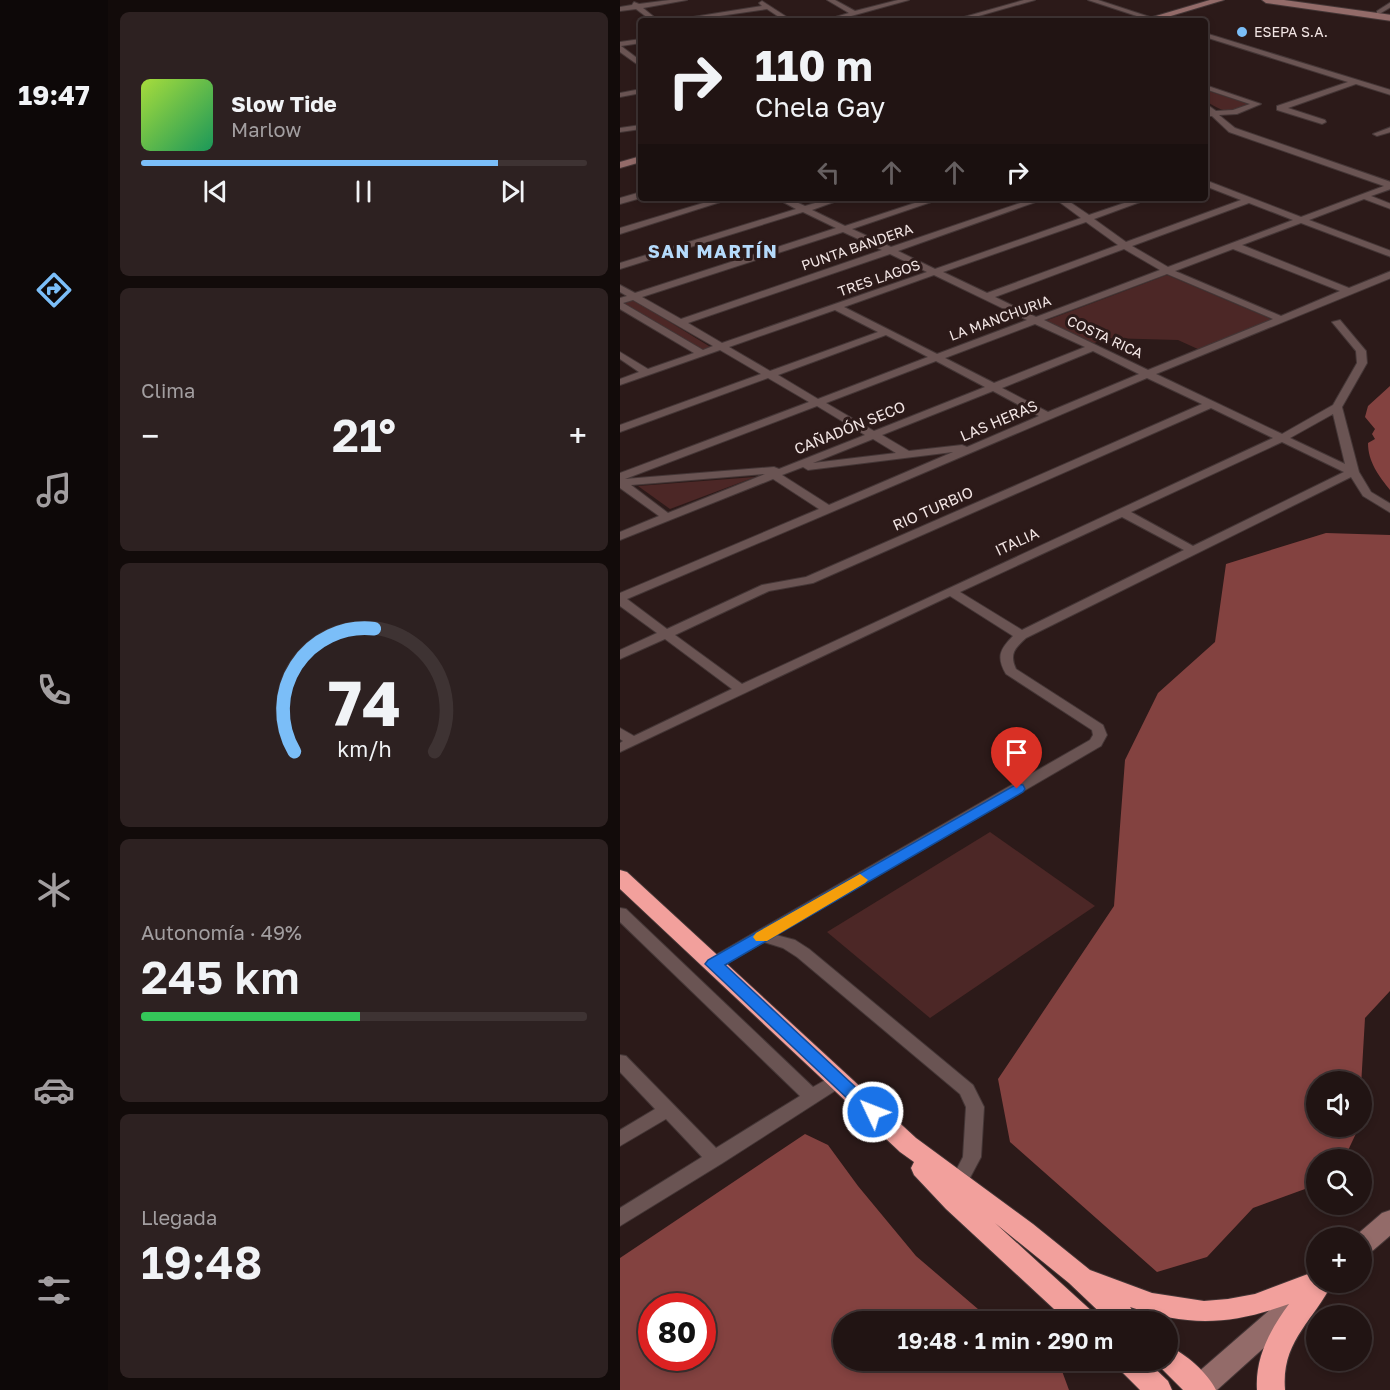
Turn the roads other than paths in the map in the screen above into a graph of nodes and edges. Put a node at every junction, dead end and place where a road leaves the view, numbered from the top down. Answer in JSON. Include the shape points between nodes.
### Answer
{"nodes":[{"id":1,"x":628,"y":0,"type":"edge"},
{"id":2,"x":684,"y":0,"type":"edge"},
{"id":3,"x":758,"y":0,"type":"edge"},
{"id":4,"x":830,"y":0,"type":"edge"},
{"id":5,"x":894,"y":0,"type":"edge"},
{"id":6,"x":906,"y":0,"type":"edge"},
{"id":7,"x":1001,"y":0,"type":"edge"},
{"id":8,"x":1032,"y":0,"type":"edge"},
{"id":9,"x":1091,"y":0,"type":"edge"},
{"id":10,"x":1266,"y":0,"type":"edge"},
{"id":11,"x":1293,"y":0,"type":"edge"},
{"id":12,"x":1224,"y":1,"type":"edge"},
{"id":13,"x":1391,"y":4,"type":"edge"},
{"id":14,"x":1015,"y":5,"type":"junction"},
{"id":15,"x":637,"y":7,"type":"junction"},
{"id":16,"x":768,"y":7,"type":"junction"},
{"id":17,"x":620,"y":9,"type":"edge"},
{"id":18,"x":1379,"y":12,"type":"junction"},
{"id":19,"x":852,"y":13,"type":"junction"},
{"id":20,"x":1391,"y":16,"type":"edge"},
{"id":21,"x":652,"y":18,"type":"edge"},
{"id":22,"x":692,"y":18,"type":"edge"},
{"id":23,"x":785,"y":18,"type":"edge"},
{"id":24,"x":828,"y":18,"type":"edge"},
{"id":25,"x":835,"y":18,"type":"edge"},
{"id":26,"x":966,"y":18,"type":"edge"},
{"id":27,"x":1148,"y":18,"type":"edge"},
{"id":28,"x":1161,"y":18,"type":"edge"},
{"id":29,"x":1208,"y":36,"type":"edge"},
{"id":30,"x":638,"y":41,"type":"edge"},
{"id":31,"x":620,"y":46,"type":"edge"},
{"id":32,"x":638,"y":62,"type":"edge"},
{"id":33,"x":638,"y":63,"type":"edge"},
{"id":34,"x":620,"y":64,"type":"edge"},
{"id":35,"x":1356,"y":82,"type":"junction"},
{"id":36,"x":1208,"y":88,"type":"edge"},
{"id":37,"x":638,"y":92,"type":"edge"},
{"id":38,"x":1391,"y":93,"type":"edge"},
{"id":39,"x":620,"y":95,"type":"edge"},
{"id":40,"x":1208,"y":107,"type":"edge"},
{"id":41,"x":1215,"y":113,"type":"junction"},
{"id":42,"x":1208,"y":114,"type":"edge"},
{"id":43,"x":1322,"y":122,"type":"dead end"},
{"id":44,"x":638,"y":127,"type":"edge"},
{"id":45,"x":1391,"y":129,"type":"edge"},
{"id":46,"x":620,"y":130,"type":"edge"},
{"id":47,"x":1377,"y":134,"type":"dead end"},
{"id":48,"x":638,"y":163,"type":"edge"},
{"id":49,"x":620,"y":167,"type":"edge"},
{"id":50,"x":1208,"y":184,"type":"edge"},
{"id":51,"x":1391,"y":185,"type":"edge"},
{"id":52,"x":638,"y":196,"type":"edge"},
{"id":53,"x":1363,"y":196,"type":"junction"},
{"id":54,"x":1248,"y":200,"type":"junction"},
{"id":55,"x":620,"y":201,"type":"edge"},
{"id":56,"x":720,"y":201,"type":"edge"},
{"id":57,"x":786,"y":201,"type":"edge"},
{"id":58,"x":832,"y":201,"type":"edge"},
{"id":59,"x":930,"y":201,"type":"edge"},
{"id":60,"x":1034,"y":201,"type":"edge"},
{"id":61,"x":1062,"y":201,"type":"edge"},
{"id":62,"x":1138,"y":201,"type":"edge"},
{"id":63,"x":1391,"y":207,"type":"edge"},
{"id":64,"x":804,"y":210,"type":"junction"},
{"id":65,"x":1088,"y":219,"type":"junction"},
{"id":66,"x":1303,"y":219,"type":"junction"},
{"id":67,"x":845,"y":229,"type":"junction"},
{"id":68,"x":620,"y":231,"type":"edge"},
{"id":69,"x":1126,"y":246,"type":"junction"},
{"id":70,"x":1235,"y":246,"type":"junction"},
{"id":71,"x":889,"y":250,"type":"junction"},
{"id":72,"x":1391,"y":254,"type":"edge"},
{"id":73,"x":620,"y":266,"type":"edge"},
{"id":74,"x":1168,"y":271,"type":"junction"},
{"id":75,"x":935,"y":273,"type":"junction"},
{"id":76,"x":1391,"y":274,"type":"edge"},
{"id":77,"x":620,"y":288,"type":"edge"},
{"id":78,"x":1348,"y":291,"type":"junction"},
{"id":79,"x":635,"y":296,"type":"junction"},
{"id":80,"x":986,"y":297,"type":"junction"},
{"id":81,"x":620,"y":303,"type":"edge"},
{"id":82,"x":837,"y":307,"type":"junction"},
{"id":83,"x":1281,"y":319,"type":"junction"},
{"id":84,"x":1036,"y":321,"type":"junction"},
{"id":85,"x":1337,"y":322,"type":"dead end"},
{"id":86,"x":680,"y":323,"type":"junction"},
{"id":87,"x":886,"y":332,"type":"junction"},
{"id":88,"x":721,"y":347,"type":"junction"},
{"id":89,"x":1092,"y":348,"type":"junction"},
{"id":90,"x":702,"y":353,"type":"junction"},
{"id":91,"x":620,"y":355,"type":"edge"},
{"id":92,"x":938,"y":358,"type":"junction"},
{"id":93,"x":648,"y":373,"type":"junction"},
{"id":94,"x":1147,"y":374,"type":"junction"},
{"id":95,"x":769,"y":376,"type":"junction"},
{"id":96,"x":620,"y":382,"type":"edge"},
{"id":97,"x":992,"y":387,"type":"junction"},
{"id":98,"x":818,"y":404,"type":"junction"},
{"id":99,"x":1211,"y":404,"type":"junction"},
{"id":100,"x":1337,"y":407,"type":"junction"},
{"id":101,"x":1047,"y":417,"type":"junction"},
{"id":102,"x":620,"y":429,"type":"edge"},
{"id":103,"x":874,"y":435,"type":"junction"},
{"id":104,"x":1283,"y":438,"type":"junction"},
{"id":105,"x":982,"y":445,"type":"junction"},
{"id":106,"x":914,"y":454,"type":"junction"},
{"id":107,"x":789,"y":469,"type":"junction"},
{"id":108,"x":924,"y":469,"type":"junction"},
{"id":109,"x":1353,"y":472,"type":"junction"},
{"id":110,"x":774,"y":475,"type":"junction"},
{"id":111,"x":620,"y":477,"type":"edge"},
{"id":112,"x":620,"y":483,"type":"edge"},
{"id":113,"x":827,"y":509,"type":"junction"},
{"id":114,"x":1391,"y":510,"type":"edge"},
{"id":115,"x":1122,"y":512,"type":"junction"},
{"id":116,"x":667,"y":517,"type":"junction"},
{"id":117,"x":620,"y":536,"type":"edge"},
{"id":118,"x":1192,"y":550,"type":"junction"},
{"id":119,"x":950,"y":591,"type":"junction"},
{"id":120,"x":620,"y":599,"type":"edge"},
{"id":121,"x":665,"y":634,"type":"junction"},
{"id":122,"x":1021,"y":635,"type":"junction"},
{"id":123,"x":620,"y":655,"type":"edge"},
{"id":124,"x":741,"y":690,"type":"junction"},
{"id":125,"x":620,"y":732,"type":"edge"},
{"id":126,"x":626,"y":745,"type":"edge"},
{"id":127,"x":620,"y":877,"type":"edge"},
{"id":128,"x":620,"y":913,"type":"edge"},
{"id":129,"x":763,"y":936,"type":"junction"},
{"id":130,"x":713,"y":964,"type":"junction"},
{"id":131,"x":620,"y":1061,"type":"edge"},
{"id":132,"x":839,"y":1080,"type":"junction"},
{"id":133,"x":811,"y":1096,"type":"junction"},
{"id":134,"x":667,"y":1110,"type":"junction"},
{"id":135,"x":620,"y":1139,"type":"edge"},
{"id":136,"x":715,"y":1159,"type":"junction"},
{"id":137,"x":958,"y":1184,"type":"junction"},
{"id":138,"x":620,"y":1218,"type":"edge"},
{"id":139,"x":1391,"y":1220,"type":"edge"},
{"id":140,"x":1372,"y":1236,"type":"edge"},
{"id":141,"x":1078,"y":1275,"type":"junction"},
{"id":142,"x":1306,"y":1287,"type":"edge"},
{"id":143,"x":1306,"y":1293,"type":"edge"},
{"id":144,"x":1311,"y":1293,"type":"edge"},
{"id":145,"x":1074,"y":1311,"type":"edge"},
{"id":146,"x":1116,"y":1311,"type":"edge"},
{"id":147,"x":1178,"y":1368,"type":"edge"},
{"id":148,"x":1138,"y":1371,"type":"edge"},
{"id":149,"x":1200,"y":1389,"type":"edge"},
{"id":150,"x":1158,"y":1390,"type":"edge"},
{"id":151,"x":1271,"y":1390,"type":"edge"}],
"edges":[{"from":1,"to":15,"type":"street"},
{"from":2,"to":15,"type":"street"},
{"from":3,"to":16,"type":"street"},
{"from":4,"to":19,"type":"street"},
{"from":5,"to":19,"type":"street"},
{"from":6,"to":19,"type":"street"},
{"from":7,"to":14,"type":"street"},
{"from":8,"to":14,"type":"street"},
{"from":9,"to":27,"type":"street"},
{"from":10,"to":20,"type":"main road"},
{"from":11,"to":18,"type":"main road"},
{"from":12,"to":28,"type":"main road"},
{"from":13,"to":18,"type":"street"},
{"from":14,"to":26,"type":"street"},
{"from":15,"to":17,"type":"street"},
{"from":15,"to":21,"type":"street"},
{"from":16,"to":22,"type":"street"},
{"from":16,"to":23,"type":"street"},
{"from":18,"to":20,"type":"main road"},
{"from":19,"to":24,"type":"street"},
{"from":19,"to":25,"type":"street"},
{"from":29,"to":35,"type":"street"},
{"from":30,"to":31,"type":"street"},
{"from":31,"to":32,"type":"street"},
{"from":33,"to":34,"type":"street"},
{"from":35,"to":38,"type":"street"},
{"from":35,"to":43,"type":"street","via":[[1280,108]]},
{"from":36,"to":41,"type":"street","via":[[1257,104],[1234,112]]},
{"from":37,"to":39,"type":"street"},
{"from":40,"to":41,"type":"street"},
{"from":41,"to":42,"type":"street"},
{"from":41,"to":51,"type":"street","via":[[1219,122],[1232,130]]},
{"from":44,"to":46,"type":"street"},
{"from":45,"to":47,"type":"street"},
{"from":48,"to":49,"type":"main road"},
{"from":50,"to":54,"type":"street"},
{"from":51,"to":53,"type":"street","name":"LA MANCHURIA"},
{"from":52,"to":55,"type":"street"},
{"from":53,"to":63,"type":"street"},
{"from":53,"to":66,"type":"street","name":"LA MANCHURIA"},
{"from":54,"to":66,"type":"street"},
{"from":54,"to":69,"type":"street"},
{"from":56,"to":68,"type":"street"},
{"from":57,"to":64,"type":"street","name":"COSTA RICA"},
{"from":58,"to":64,"type":"street"},
{"from":59,"to":67,"type":"street"},
{"from":60,"to":71,"type":"street","name":"PUNTA BANDERA"},
{"from":61,"to":65,"type":"street"},
{"from":62,"to":65,"type":"street","name":"TRES LAGOS"},
{"from":64,"to":67,"type":"street","name":"COSTA RICA"},
{"from":64,"to":73,"type":"street"},
{"from":65,"to":69,"type":"street"},
{"from":65,"to":75,"type":"street","name":"TRES LAGOS"},
{"from":66,"to":70,"type":"street","name":"LA MANCHURIA"},
{"from":66,"to":72,"type":"street"},
{"from":67,"to":71,"type":"street","name":"COSTA RICA"},
{"from":67,"to":79,"type":"street"},
{"from":69,"to":74,"type":"street"},
{"from":69,"to":80,"type":"street"},
{"from":70,"to":74,"type":"street","name":"LA MANCHURIA"},
{"from":70,"to":78,"type":"street"},
{"from":71,"to":75,"type":"street","name":"COSTA RICA"},
{"from":71,"to":86,"type":"street","name":"PUNTA BANDERA"},
{"from":74,"to":83,"type":"street"},
{"from":74,"to":84,"type":"street","name":"LA MANCHURIA"},
{"from":75,"to":80,"type":"street","name":"COSTA RICA"},
{"from":75,"to":82,"type":"street","name":"TRES LAGOS"},
{"from":76,"to":78,"type":"street","name":"LAS HERAS"},
{"from":77,"to":79,"type":"street"},
{"from":78,"to":83,"type":"street","name":"LAS HERAS"},
{"from":79,"to":81,"type":"street"},
{"from":79,"to":86,"type":"street"},
{"from":80,"to":84,"type":"street","name":"COSTA RICA"},
{"from":81,"to":90,"type":"street"},
{"from":82,"to":87,"type":"street"},
{"from":82,"to":88,"type":"street","name":"TRES LAGOS"},
{"from":83,"to":94,"type":"street","name":"LAS HERAS"},
{"from":84,"to":89,"type":"street","name":"COSTA RICA"},
{"from":84,"to":92,"type":"street","name":"LA MANCHURIA"},
{"from":85,"to":100,"type":"street","via":[[1355,342],[1362,357]]},
{"from":86,"to":88,"type":"street"},
{"from":87,"to":92,"type":"street"},
{"from":87,"to":95,"type":"street"},
{"from":88,"to":90,"type":"street","name":"TRES LAGOS"},
{"from":88,"to":95,"type":"street"},
{"from":89,"to":94,"type":"street","name":"COSTA RICA"},
{"from":89,"to":97,"type":"street","name":"CAÑADÓN SECO"},
{"from":90,"to":93,"type":"street","name":"TRES LAGOS"},
{"from":91,"to":93,"type":"street"},
{"from":92,"to":97,"type":"street"},
{"from":92,"to":98,"type":"street","name":"LA MANCHURIA"},
{"from":93,"to":96,"type":"street","name":"TRES LAGOS"},
{"from":94,"to":99,"type":"street","name":"COSTA RICA"},
{"from":94,"to":101,"type":"street","name":"LAS HERAS"},
{"from":95,"to":98,"type":"street"},
{"from":95,"to":102,"type":"street"},
{"from":97,"to":101,"type":"street"},
{"from":97,"to":103,"type":"street","name":"CAÑADÓN SECO"},
{"from":98,"to":103,"type":"street"},
{"from":98,"to":111,"type":"street","name":"LA MANCHURIA"},
{"from":99,"to":104,"type":"street","name":"COSTA RICA"},
{"from":99,"to":121,"type":"street","name":"RIO TURBIO","via":[[809,580],[766,588]]},
{"from":100,"to":104,"type":"street","name":"ITALIA"},
{"from":100,"to":109,"type":"street"},
{"from":101,"to":105,"type":"street","name":"LAS HERAS"},
{"from":103,"to":106,"type":"street"},
{"from":103,"to":107,"type":"street","name":"CAÑADÓN SECO"},
{"from":104,"to":109,"type":"street","name":"COSTA RICA"},
{"from":104,"to":115,"type":"street","name":"ITALIA"},
{"from":105,"to":106,"type":"street"},
{"from":105,"to":108,"type":"street","name":"LAS HERAS"},
{"from":106,"to":107,"type":"street"},
{"from":106,"to":108,"type":"street"},
{"from":107,"to":110,"type":"street","name":"CAÑADÓN SECO"},
{"from":107,"to":112,"type":"street"},
{"from":108,"to":113,"type":"street","name":"LAS HERAS"},
{"from":109,"to":114,"type":"street","via":[[1367,494]]},
{"from":109,"to":118,"type":"street"},
{"from":110,"to":113,"type":"street"},
{"from":110,"to":116,"type":"street","name":"CAÑADÓN SECO"},
{"from":112,"to":116,"type":"street"},
{"from":113,"to":120,"type":"street","name":"LAS HERAS"},
{"from":115,"to":118,"type":"street"},
{"from":115,"to":119,"type":"street","name":"ITALIA"},
{"from":116,"to":117,"type":"street","name":"CAÑADÓN SECO"},
{"from":118,"to":122,"type":"street"},
{"from":119,"to":122,"type":"street"},
{"from":119,"to":124,"type":"street","name":"ITALIA"},
{"from":120,"to":121,"type":"street"},
{"from":121,"to":123,"type":"street","name":"RIO TURBIO"},
{"from":121,"to":124,"type":"street"},
{"from":122,"to":129,"type":"street","via":[[1008,648],[1005,662],[1012,671],[1098,728],[1096,743]]},
{"from":124,"to":126,"type":"street","name":"ITALIA"},
{"from":125,"to":126,"type":"street"},
{"from":127,"to":130,"type":"highway"},
{"from":128,"to":133,"type":"street"},
{"from":129,"to":130,"type":"street"},
{"from":129,"to":137,"type":"street","via":[[803,953],[967,1090],[975,1107],[972,1157]]},
{"from":130,"to":132,"type":"highway"},
{"from":131,"to":134,"type":"street"},
{"from":132,"to":133,"type":"street"},
{"from":132,"to":137,"type":"highway","via":[[908,1145]]},
{"from":132,"to":145,"type":"highway","via":[[955,1202]]},
{"from":133,"to":136,"type":"street"},
{"from":134,"to":135,"type":"street"},
{"from":134,"to":136,"type":"street"},
{"from":136,"to":138,"type":"street"},
{"from":137,"to":141,"type":"highway"},
{"from":139,"to":140,"type":"main road"},
{"from":141,"to":142,"type":"highway","via":[[1137,1300],[1209,1313],[1273,1301]]},
{"from":141,"to":146,"type":"highway"},
{"from":143,"to":149,"type":"main road"},
{"from":144,"to":151,"type":"highway","via":[[1273,1355]]},
{"from":147,"to":149,"type":"highway"},
{"from":148,"to":150,"type":"highway"}]}
